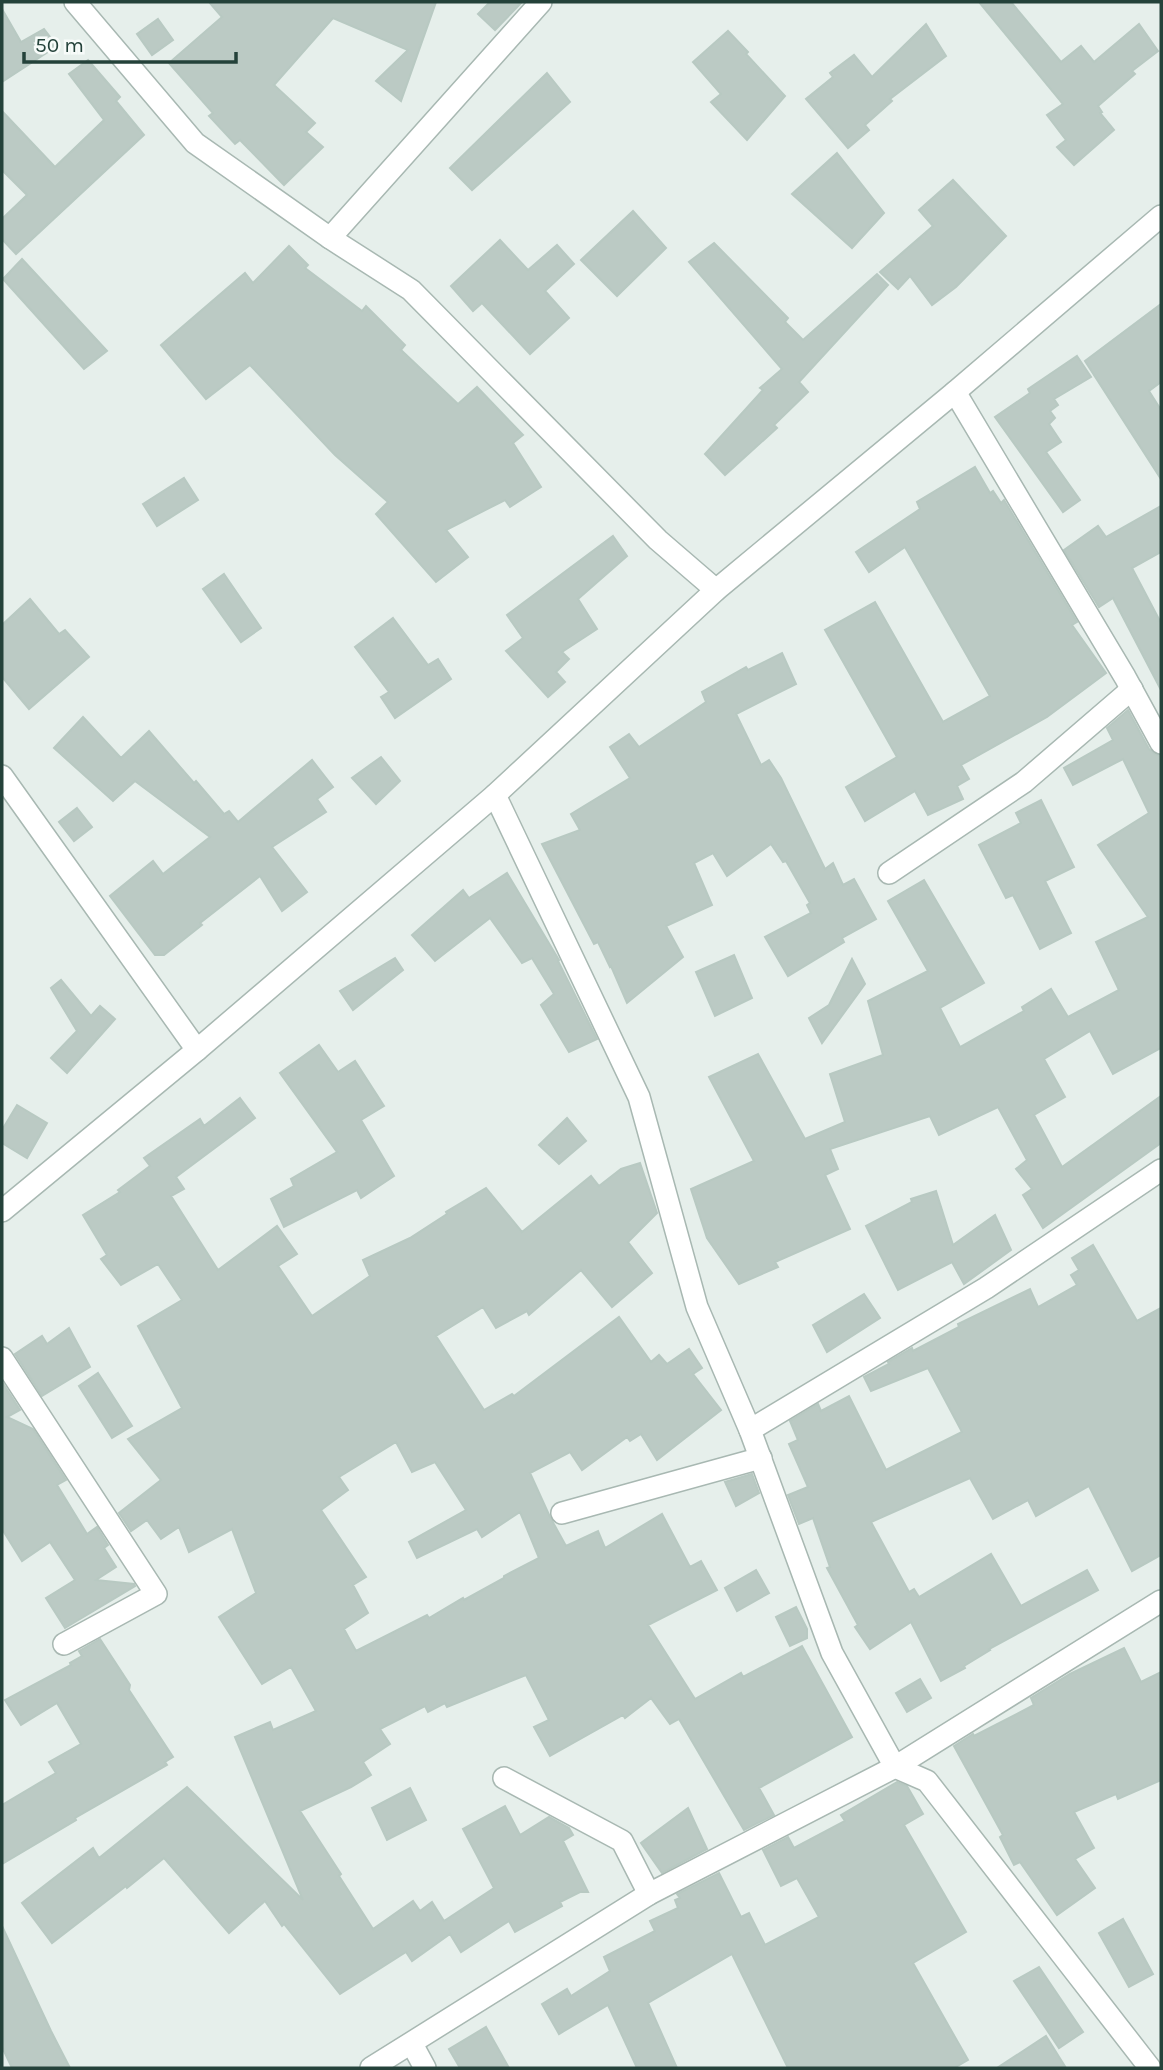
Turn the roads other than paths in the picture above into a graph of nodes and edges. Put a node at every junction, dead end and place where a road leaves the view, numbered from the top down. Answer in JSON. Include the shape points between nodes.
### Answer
{"nodes":[{"id":1,"x":75,"y":2,"type":"edge"},
{"id":2,"x":540,"y":2,"type":"edge"},
{"id":3,"x":1161,"y":216,"type":"edge"},
{"id":4,"x":330,"y":238,"type":"junction"},
{"id":5,"x":955,"y":392,"type":"junction"},
{"id":6,"x":716,"y":590,"type":"junction"},
{"id":7,"x":1132,"y":689,"type":"junction"},
{"id":8,"x":1161,"y":743,"type":"edge"},
{"id":9,"x":2,"y":776,"type":"edge"},
{"id":10,"x":495,"y":795,"type":"junction"},
{"id":11,"x":889,"y":873,"type":"dead end"},
{"id":12,"x":197,"y":1050,"type":"junction"},
{"id":13,"x":1161,"y":1170,"type":"edge"},
{"id":14,"x":2,"y":1211,"type":"edge"},
{"id":15,"x":2,"y":1358,"type":"edge"},
{"id":16,"x":750,"y":1430,"type":"junction"},
{"id":17,"x":761,"y":1458,"type":"junction"},
{"id":18,"x":562,"y":1513,"type":"dead end"},
{"id":19,"x":1161,"y":1601,"type":"edge"},
{"id":20,"x":64,"y":1644,"type":"dead end"},
{"id":21,"x":895,"y":1767,"type":"junction"},
{"id":22,"x":504,"y":1778,"type":"dead end"},
{"id":23,"x":649,"y":1894,"type":"junction"},
{"id":24,"x":412,"y":2044,"type":"junction"},
{"id":25,"x":371,"y":2068,"type":"edge"},
{"id":26,"x":425,"y":2068,"type":"edge"},
{"id":27,"x":1150,"y":2068,"type":"edge"}],
"edges":[{"from":1,"to":4,"type":"street","via":[[195,143]]},
{"from":2,"to":4,"type":"street"},
{"from":3,"to":5,"type":"street"},
{"from":4,"to":6,"type":"street","via":[[411,290],[658,540]]},
{"from":5,"to":6,"type":"street"},
{"from":5,"to":7,"type":"street"},
{"from":6,"to":10,"type":"street"},
{"from":7,"to":8,"type":"street"},
{"from":7,"to":11,"type":"street","via":[[1024,782]]},
{"from":9,"to":12,"type":"street"},
{"from":10,"to":12,"type":"street"},
{"from":10,"to":16,"type":"street","via":[[639,1097],[697,1307]]},
{"from":12,"to":14,"type":"street"},
{"from":13,"to":16,"type":"street","via":[[986,1288]]},
{"from":15,"to":20,"type":"street","via":[[156,1594]]},
{"from":16,"to":17,"type":"street"},
{"from":17,"to":18,"type":"street"},
{"from":17,"to":21,"type":"street","via":[[832,1653]]},
{"from":19,"to":21,"type":"street"},
{"from":21,"to":23,"type":"street"},
{"from":21,"to":27,"type":"street","via":[[927,1781]]},
{"from":22,"to":23,"type":"street","via":[[622,1841]]},
{"from":23,"to":24,"type":"street"},
{"from":24,"to":25,"type":"street"},
{"from":24,"to":26,"type":"street"}]}
